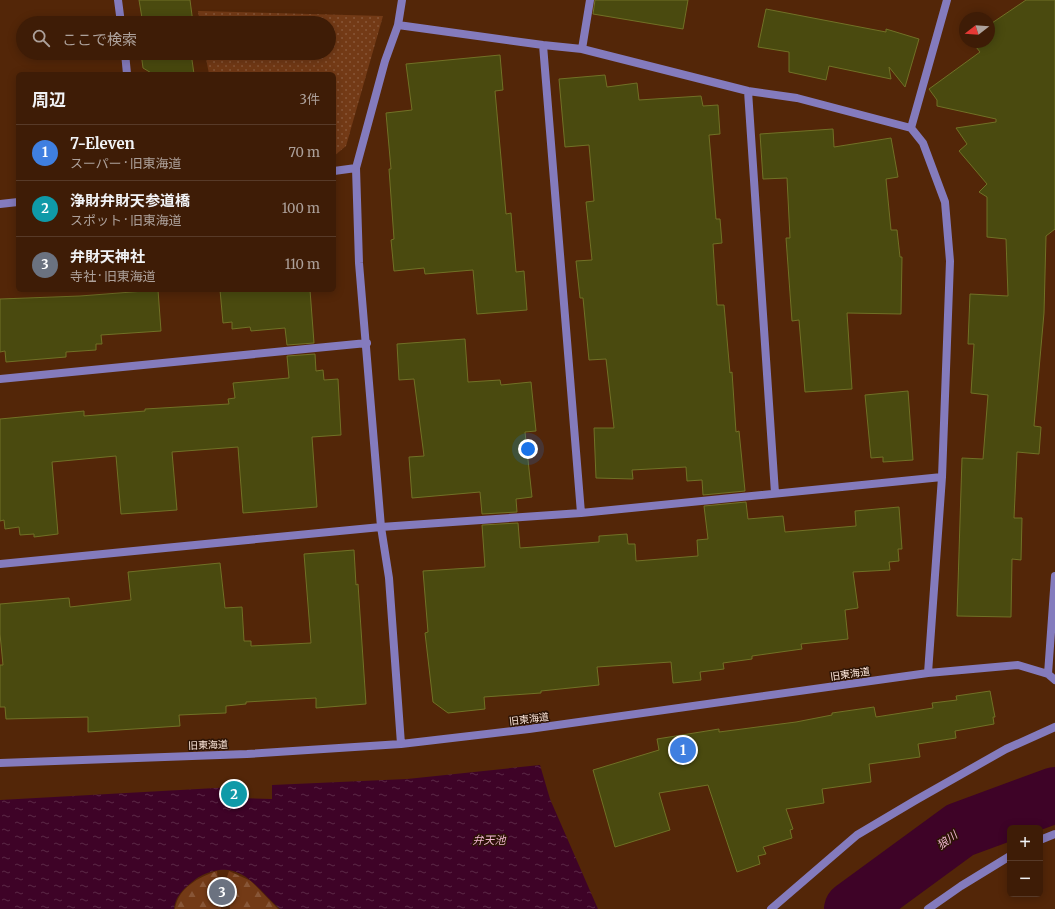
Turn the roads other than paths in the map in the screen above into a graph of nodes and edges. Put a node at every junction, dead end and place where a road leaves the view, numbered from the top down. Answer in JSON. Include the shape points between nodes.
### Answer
{"nodes":[{"id":1,"x":118,"y":0,"type":"edge"},
{"id":2,"x":402,"y":0,"type":"edge"},
{"id":3,"x":590,"y":0,"type":"edge"},
{"id":4,"x":947,"y":0,"type":"edge"},
{"id":5,"x":120,"y":16,"type":"edge"},
{"id":6,"x":398,"y":25,"type":"junction"},
{"id":7,"x":543,"y":45,"type":"junction"},
{"id":8,"x":582,"y":49,"type":"junction"},
{"id":9,"x":126,"y":60,"type":"edge"},
{"id":10,"x":127,"y":72,"type":"edge"},
{"id":11,"x":748,"y":91,"type":"junction"},
{"id":12,"x":911,"y":128,"type":"junction"},
{"id":13,"x":356,"y":168,"type":"junction"},
{"id":14,"x":336,"y":171,"type":"edge"},
{"id":15,"x":16,"y":202,"type":"edge"},
{"id":16,"x":0,"y":204,"type":"edge"},
{"id":17,"x":367,"y":344,"type":"junction"},
{"id":18,"x":0,"y":379,"type":"edge"},
{"id":19,"x":942,"y":477,"type":"junction"},
{"id":20,"x":775,"y":493,"type":"junction"},
{"id":21,"x":581,"y":513,"type":"junction"},
{"id":22,"x":381,"y":527,"type":"junction"},
{"id":23,"x":0,"y":564,"type":"edge"},
{"id":24,"x":1055,"y":576,"type":"edge"},
{"id":25,"x":928,"y":673,"type":"junction"},
{"id":26,"x":1048,"y":674,"type":"junction"},
{"id":27,"x":1055,"y":680,"type":"edge"},
{"id":28,"x":1055,"y":728,"type":"edge"},
{"id":29,"x":402,"y":744,"type":"junction"},
{"id":30,"x":0,"y":763,"type":"edge"},
{"id":31,"x":1055,"y":834,"type":"edge"},
{"id":32,"x":1043,"y":839,"type":"edge"},
{"id":33,"x":1007,"y":858,"type":"edge"},
{"id":34,"x":771,"y":909,"type":"edge"},
{"id":35,"x":928,"y":909,"type":"edge"}],
"edges":[{"from":1,"to":5,"type":"street"},
{"from":2,"to":6,"type":"street"},
{"from":3,"to":8,"type":"street"},
{"from":4,"to":12,"type":"street"},
{"from":6,"to":7,"type":"street"},
{"from":6,"to":13,"type":"street","via":[[385,61]]},
{"from":7,"to":8,"type":"street"},
{"from":7,"to":21,"type":"street"},
{"from":8,"to":11,"type":"street"},
{"from":9,"to":10,"type":"street"},
{"from":11,"to":12,"type":"street","via":[[797,98]]},
{"from":11,"to":20,"type":"street"},
{"from":12,"to":19,"type":"street","via":[[923,142],[945,202],[950,261]]},
{"from":13,"to":14,"type":"street"},
{"from":13,"to":17,"type":"street","via":[[358,263]]},
{"from":15,"to":16,"type":"street"},
{"from":17,"to":18,"type":"street"},
{"from":17,"to":22,"type":"street"},
{"from":19,"to":20,"type":"street"},
{"from":19,"to":25,"type":"street"},
{"from":20,"to":21,"type":"street"},
{"from":21,"to":22,"type":"street"},
{"from":22,"to":23,"type":"street"},
{"from":22,"to":29,"type":"street","via":[[390,578]]},
{"from":24,"to":26,"type":"street"},
{"from":25,"to":26,"type":"street","name":"旧東海道","via":[[1018,665]]},
{"from":25,"to":29,"type":"street","name":"旧東海道","via":[[529,729]]},
{"from":26,"to":27,"type":"street","name":"旧東海道"},
{"from":28,"to":34,"type":"street","via":[[1006,749],[857,835]]},
{"from":29,"to":30,"type":"street","name":"旧東海道","via":[[247,754]]},
{"from":31,"to":32,"type":"street"},
{"from":33,"to":35,"type":"street"}]}
